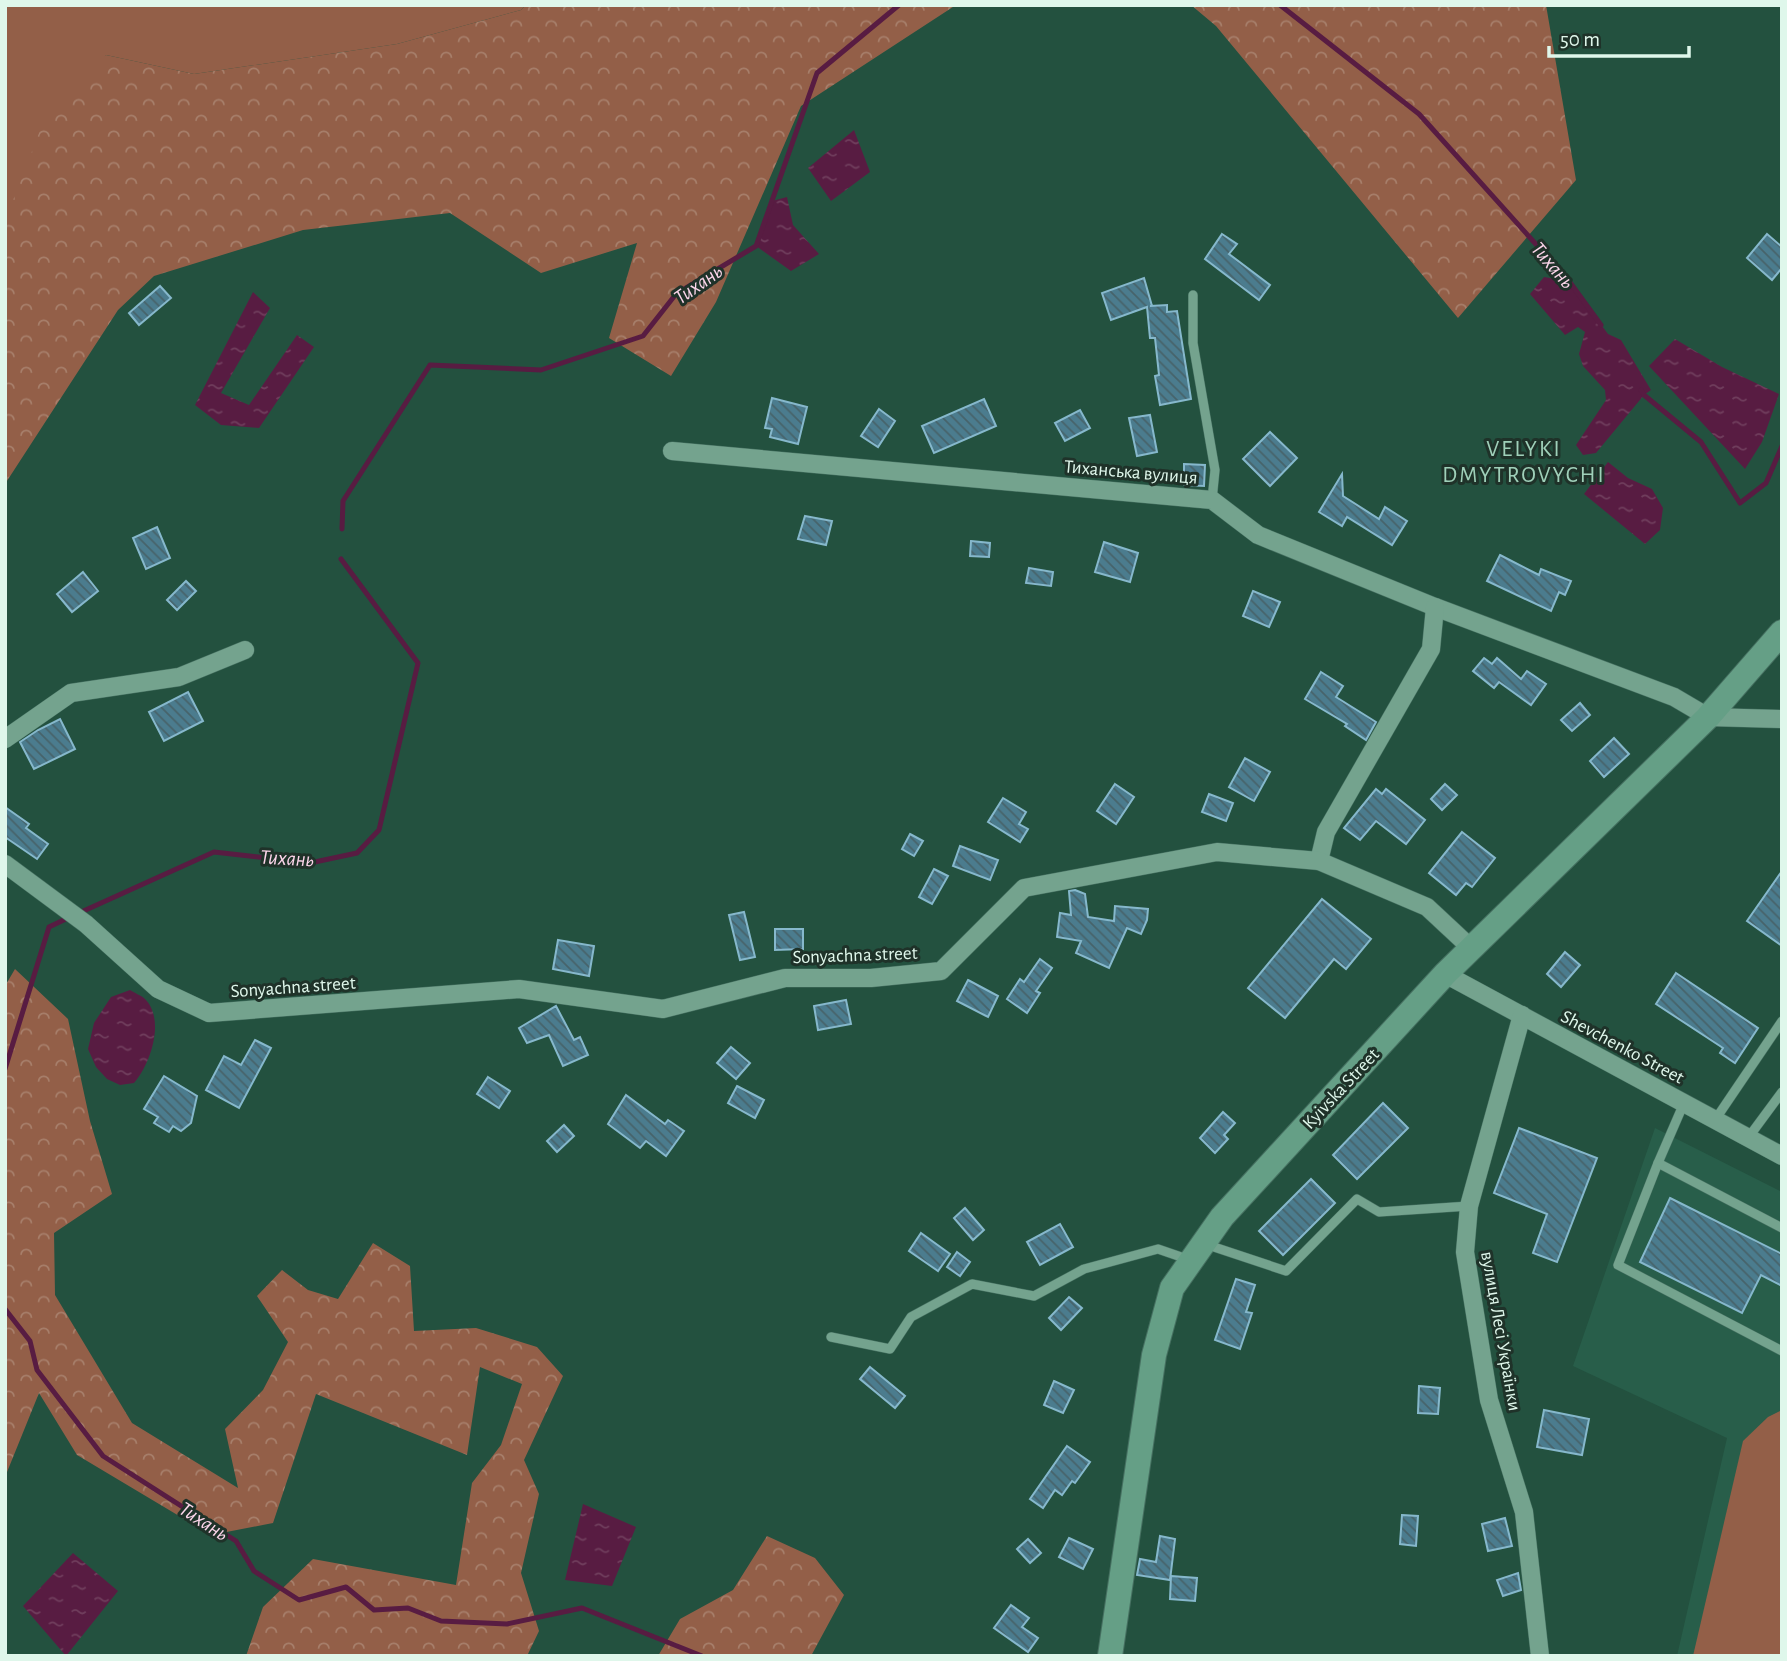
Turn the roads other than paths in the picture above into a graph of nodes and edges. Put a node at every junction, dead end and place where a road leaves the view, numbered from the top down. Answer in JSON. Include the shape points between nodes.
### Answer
{"nodes":[{"id":1,"x":1193,"y":295,"type":"dead end"},
{"id":2,"x":672,"y":451,"type":"dead end"},
{"id":3,"x":1212,"y":500,"type":"junction"},
{"id":4,"x":1435,"y":607,"type":"junction"},
{"id":5,"x":1782,"y":632,"type":"edge"},
{"id":6,"x":245,"y":650,"type":"dead end"},
{"id":7,"x":1708,"y":717,"type":"junction"},
{"id":8,"x":1782,"y":719,"type":"edge"},
{"id":9,"x":5,"y":739,"type":"edge"},
{"id":10,"x":1319,"y":862,"type":"junction"},
{"id":11,"x":5,"y":864,"type":"edge"},
{"id":12,"x":1471,"y":948,"type":"junction"},
{"id":13,"x":1445,"y":974,"type":"junction"},
{"id":14,"x":1522,"y":1015,"type":"junction"},
{"id":15,"x":1782,"y":1021,"type":"edge"},
{"id":16,"x":1782,"y":1092,"type":"edge"},
{"id":17,"x":1684,"y":1103,"type":"junction"},
{"id":18,"x":1715,"y":1120,"type":"junction"},
{"id":19,"x":1748,"y":1138,"type":"junction"},
{"id":20,"x":1782,"y":1156,"type":"edge"},
{"id":21,"x":1658,"y":1163,"type":"junction"},
{"id":22,"x":1469,"y":1206,"type":"junction"},
{"id":23,"x":1782,"y":1228,"type":"edge"},
{"id":24,"x":1197,"y":1252,"type":"junction"},
{"id":25,"x":831,"y":1337,"type":"dead end"},
{"id":26,"x":1782,"y":1352,"type":"edge"},
{"id":27,"x":1111,"y":1656,"type":"edge"},
{"id":28,"x":1540,"y":1656,"type":"edge"}],
"edges":[{"from":1,"to":3,"type":"lane","via":[[1193,343],[1215,470]]},
{"from":2,"to":3,"type":"street","name":"Тиханська вулиця"},
{"from":3,"to":4,"type":"street","name":"Тиханська вулиця","via":[[1258,535]]},
{"from":4,"to":7,"type":"street","name":"Тиханська вулиця","via":[[1674,697]]},
{"from":4,"to":10,"type":"street","via":[[1431,649],[1326,832]]},
{"from":5,"to":7,"type":"main road","name":"Kyivska Street"},
{"from":6,"to":9,"type":"street","via":[[179,677],[71,693]]},
{"from":7,"to":8,"type":"street"},
{"from":7,"to":12,"type":"main road","name":"Kyivska Street"},
{"from":10,"to":11,"type":"street","name":"Sonyachna street","via":[[1217,852],[1024,888],[942,971],[871,978],[785,978],[663,1009],[519,989],[209,1013],[158,989],[86,924]]},
{"from":10,"to":12,"type":"street","name":"Sonyachna street","via":[[1427,907]]},
{"from":12,"to":13,"type":"main road","name":"Kyivska Street"},
{"from":13,"to":14,"type":"street","name":"Shevchenko Street"},
{"from":13,"to":24,"type":"main road","name":"Kyivska Street","via":[[1222,1217]]},
{"from":14,"to":17,"type":"street","name":"Shevchenko Street"},
{"from":14,"to":22,"type":"street","name":"вулиця Лесі Українки"},
{"from":15,"to":18,"type":"lane"},
{"from":16,"to":19,"type":"lane"},
{"from":17,"to":18,"type":"street","name":"Shevchenko Street"},
{"from":17,"to":21,"type":"lane"},
{"from":18,"to":19,"type":"street","name":"Shevchenko Street"},
{"from":19,"to":20,"type":"street","name":"Shevchenko Street"},
{"from":21,"to":23,"type":"lane"},
{"from":21,"to":26,"type":"lane","via":[[1618,1265]]},
{"from":22,"to":24,"type":"lane","via":[[1379,1212],[1357,1199],[1286,1271]]},
{"from":22,"to":28,"type":"street","name":"вулиця Лесі Українки","via":[[1465,1252],[1489,1400],[1524,1512]]},
{"from":24,"to":25,"type":"lane","via":[[1158,1249],[1084,1269],[1034,1296],[972,1284],[911,1317],[890,1349]]},
{"from":24,"to":27,"type":"main road","name":"Kyivska Street","via":[[1172,1288],[1154,1355]]}]}
